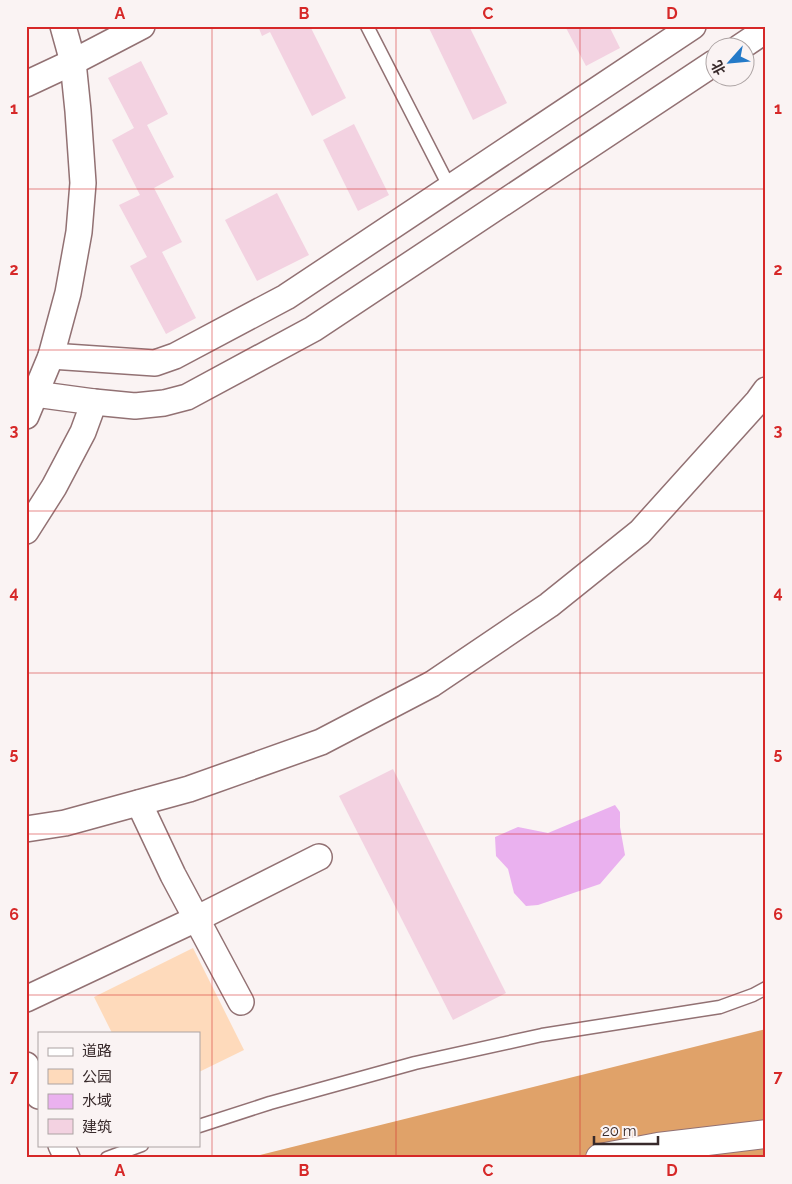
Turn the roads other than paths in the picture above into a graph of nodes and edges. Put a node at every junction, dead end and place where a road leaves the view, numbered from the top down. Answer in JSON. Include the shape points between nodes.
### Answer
{"nodes":[{"id":1,"x":63,"y":26,"type":"edge"},
{"id":2,"x":142,"y":26,"type":"edge"},
{"id":3,"x":368,"y":26,"type":"edge"},
{"id":4,"x":693,"y":26,"type":"edge"},
{"id":5,"x":766,"y":30,"type":"edge"},
{"id":6,"x":754,"y":38,"type":"edge"},
{"id":7,"x":73,"y":62,"type":"junction"},
{"id":8,"x":704,"y":71,"type":"edge"},
{"id":9,"x":26,"y":84,"type":"edge"},
{"id":10,"x":450,"y":188,"type":"junction"},
{"id":11,"x":51,"y":356,"type":"junction"},
{"id":12,"x":766,"y":390,"type":"edge"},
{"id":13,"x":94,"y":402,"type":"junction"},
{"id":14,"x":31,"y":405,"type":"edge"},
{"id":15,"x":26,"y":531,"type":"edge"},
{"id":16,"x":139,"y":803,"type":"junction"},
{"id":17,"x":26,"y":829,"type":"edge"},
{"id":18,"x":319,"y":857,"type":"dead end"},
{"id":19,"x":196,"y":919,"type":"junction"},
{"id":20,"x":766,"y":988,"type":"edge"},
{"id":21,"x":26,"y":999,"type":"edge"},
{"id":22,"x":241,"y":1002,"type":"dead end"},
{"id":23,"x":26,"y":1065,"type":"edge"},
{"id":24,"x":38,"y":1094,"type":"edge"},
{"id":25,"x":200,"y":1126,"type":"edge"},
{"id":26,"x":766,"y":1134,"type":"edge"},
{"id":27,"x":61,"y":1146,"type":"edge"},
{"id":28,"x":139,"y":1146,"type":"edge"},
{"id":29,"x":67,"y":1158,"type":"edge"},
{"id":30,"x":107,"y":1158,"type":"edge"},
{"id":31,"x":600,"y":1158,"type":"edge"}],
"edges":[{"from":1,"to":7,"type":"street"},
{"from":2,"to":7,"type":"street"},
{"from":3,"to":10,"type":"lane"},
{"from":4,"to":10,"type":"street"},
{"from":5,"to":6,"type":"street"},
{"from":7,"to":9,"type":"street"},
{"from":7,"to":11,"type":"street","via":[[83,183],[79,232],[68,293]]},
{"from":8,"to":13,"type":"street","via":[[304,334],[187,398],[135,406]]},
{"from":10,"to":11,"type":"street","via":[[286,297],[175,356],[155,364]]},
{"from":11,"to":14,"type":"street"},
{"from":12,"to":16,"type":"street","via":[[640,532],[549,605],[432,684],[321,742],[189,789]]},
{"from":13,"to":14,"type":"street"},
{"from":13,"to":15,"type":"street","via":[[54,487]]},
{"from":16,"to":17,"type":"street","via":[[65,823]]},
{"from":16,"to":19,"type":"street"},
{"from":18,"to":19,"type":"street"},
{"from":19,"to":21,"type":"street"},
{"from":19,"to":22,"type":"street"},
{"from":20,"to":25,"type":"lane","via":[[720,1007],[542,1035],[415,1063]]},
{"from":23,"to":24,"type":"street"},
{"from":26,"to":31,"type":"main road","via":[[658,1147]]},
{"from":27,"to":29,"type":"street"},
{"from":28,"to":30,"type":"lane"}]}
